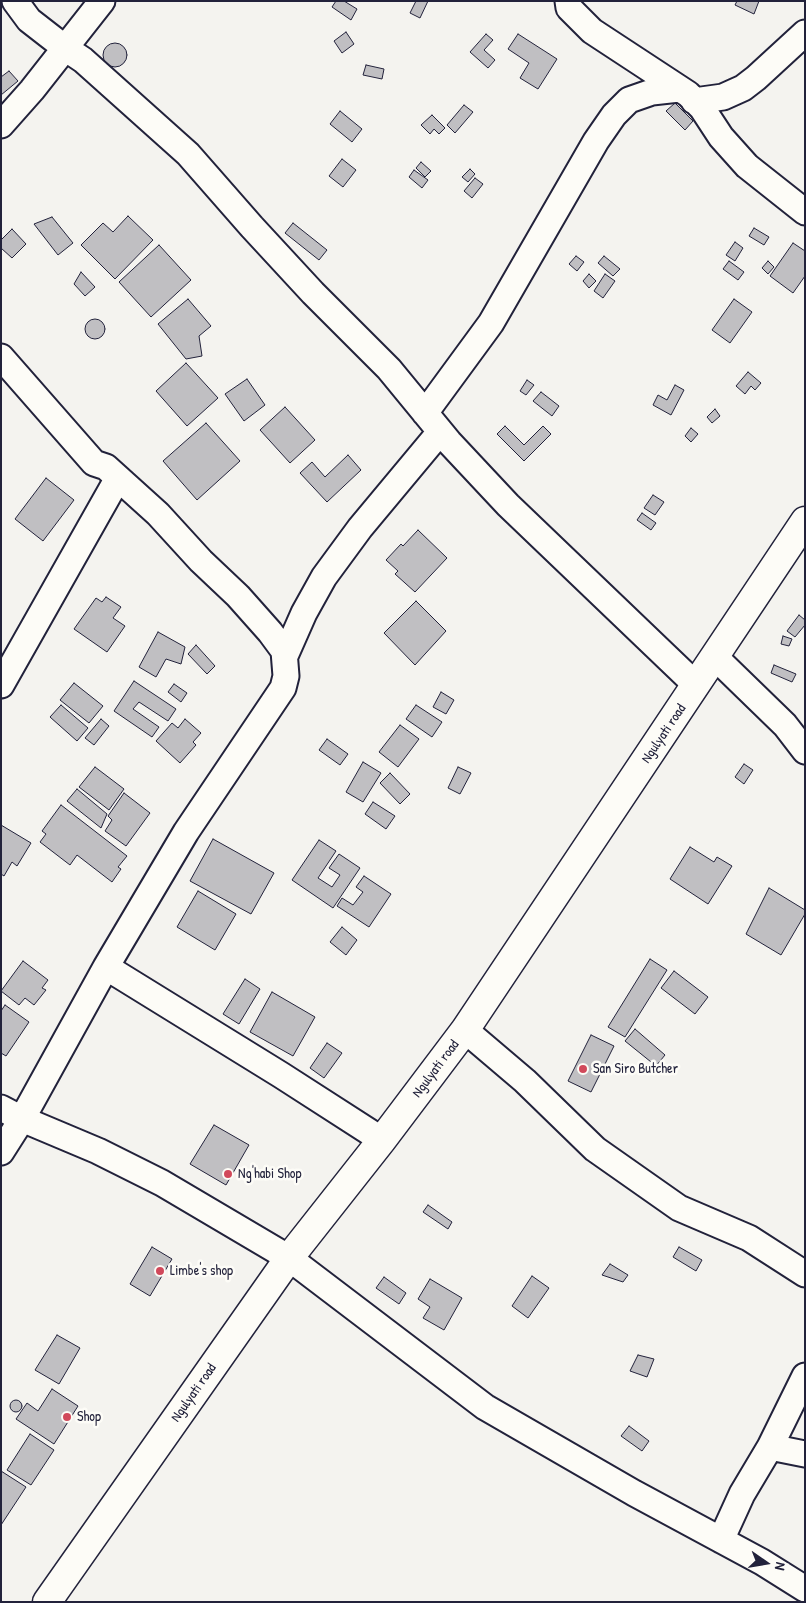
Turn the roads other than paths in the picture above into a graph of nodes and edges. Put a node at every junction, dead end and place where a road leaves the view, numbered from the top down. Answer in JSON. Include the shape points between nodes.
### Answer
{"nodes":[{"id":1,"x":15,"y":1,"type":"edge"},
{"id":2,"x":102,"y":1,"type":"edge"},
{"id":3,"x":568,"y":1,"type":"edge"},
{"id":4,"x":805,"y":33,"type":"edge"},
{"id":5,"x":65,"y":48,"type":"junction"},
{"id":6,"x":687,"y":95,"type":"junction"},
{"id":7,"x":1,"y":126,"type":"edge"},
{"id":8,"x":805,"y":212,"type":"edge"},
{"id":9,"x":1,"y":357,"type":"edge"},
{"id":10,"x":432,"y":423,"type":"junction"},
{"id":11,"x":118,"y":478,"type":"junction"},
{"id":12,"x":805,"y":522,"type":"edge"},
{"id":13,"x":284,"y":656,"type":"junction"},
{"id":14,"x":715,"y":656,"type":"junction"},
{"id":15,"x":2,"y":682,"type":"edge"},
{"id":16,"x":696,"y":685,"type":"junction"},
{"id":17,"x":805,"y":751,"type":"edge"},
{"id":18,"x":106,"y":967,"type":"junction"},
{"id":19,"x":465,"y":1030,"type":"junction"},
{"id":20,"x":12,"y":1114,"type":"edge"},
{"id":21,"x":382,"y":1140,"type":"junction"},
{"id":22,"x":1,"y":1152,"type":"edge"},
{"id":23,"x":289,"y":1258,"type":"junction"},
{"id":24,"x":805,"y":1274,"type":"edge"},
{"id":25,"x":805,"y":1376,"type":"edge"},
{"id":26,"x":770,"y":1447,"type":"junction"},
{"id":27,"x":805,"y":1454,"type":"edge"},
{"id":28,"x":721,"y":1540,"type":"junction"},
{"id":29,"x":805,"y":1589,"type":"edge"},
{"id":30,"x":47,"y":1602,"type":"edge"}],
"edges":[{"from":1,"to":5,"type":"street","via":[[29,20]]},
{"from":2,"to":5,"type":"street"},
{"from":3,"to":6,"type":"street","via":[[569,8],[592,31]]},
{"from":4,"to":6,"type":"street","via":[[743,88],[723,97]]},
{"from":5,"to":7,"type":"street"},
{"from":5,"to":10,"type":"street","via":[[111,83],[188,154],[300,278],[389,369]]},
{"from":6,"to":8,"type":"street","via":[[702,108],[721,137],[747,166]]},
{"from":6,"to":10,"type":"street","via":[[652,92],[629,100],[614,115]]},
{"from":9,"to":11,"type":"street","via":[[94,463]]},
{"from":10,"to":13,"type":"street","via":[[324,577]]},
{"from":10,"to":16,"type":"street","via":[[508,505]]},
{"from":11,"to":13,"type":"street","via":[[238,596],[270,632],[284,651]]},
{"from":11,"to":15,"type":"street"},
{"from":12,"to":14,"type":"main road","name":"Ngulyati road"},
{"from":13,"to":18,"type":"street","via":[[286,676],[283,688],[186,832]]},
{"from":14,"to":16,"type":"main road","name":"Ngulyati road"},
{"from":14,"to":17,"type":"street","via":[[786,725]]},
{"from":16,"to":19,"type":"main road","name":"Ngulyati road"},
{"from":18,"to":20,"type":"street"},
{"from":18,"to":21,"type":"street"},
{"from":19,"to":21,"type":"main road","name":"Ngulyati road"},
{"from":19,"to":24,"type":"street","via":[[525,1081],[595,1149],[679,1208],[749,1238]]},
{"from":20,"to":22,"type":"street"},
{"from":20,"to":23,"type":"street","via":[[162,1183]]},
{"from":21,"to":23,"type":"main road","name":"Ngulyati road"},
{"from":23,"to":28,"type":"street","via":[[485,1407]]},
{"from":23,"to":30,"type":"main road","name":"Ngulyati road"},
{"from":25,"to":26,"type":"street"},
{"from":26,"to":27,"type":"street"},
{"from":26,"to":28,"type":"street","via":[[742,1494]]},
{"from":28,"to":29,"type":"street"}]}
